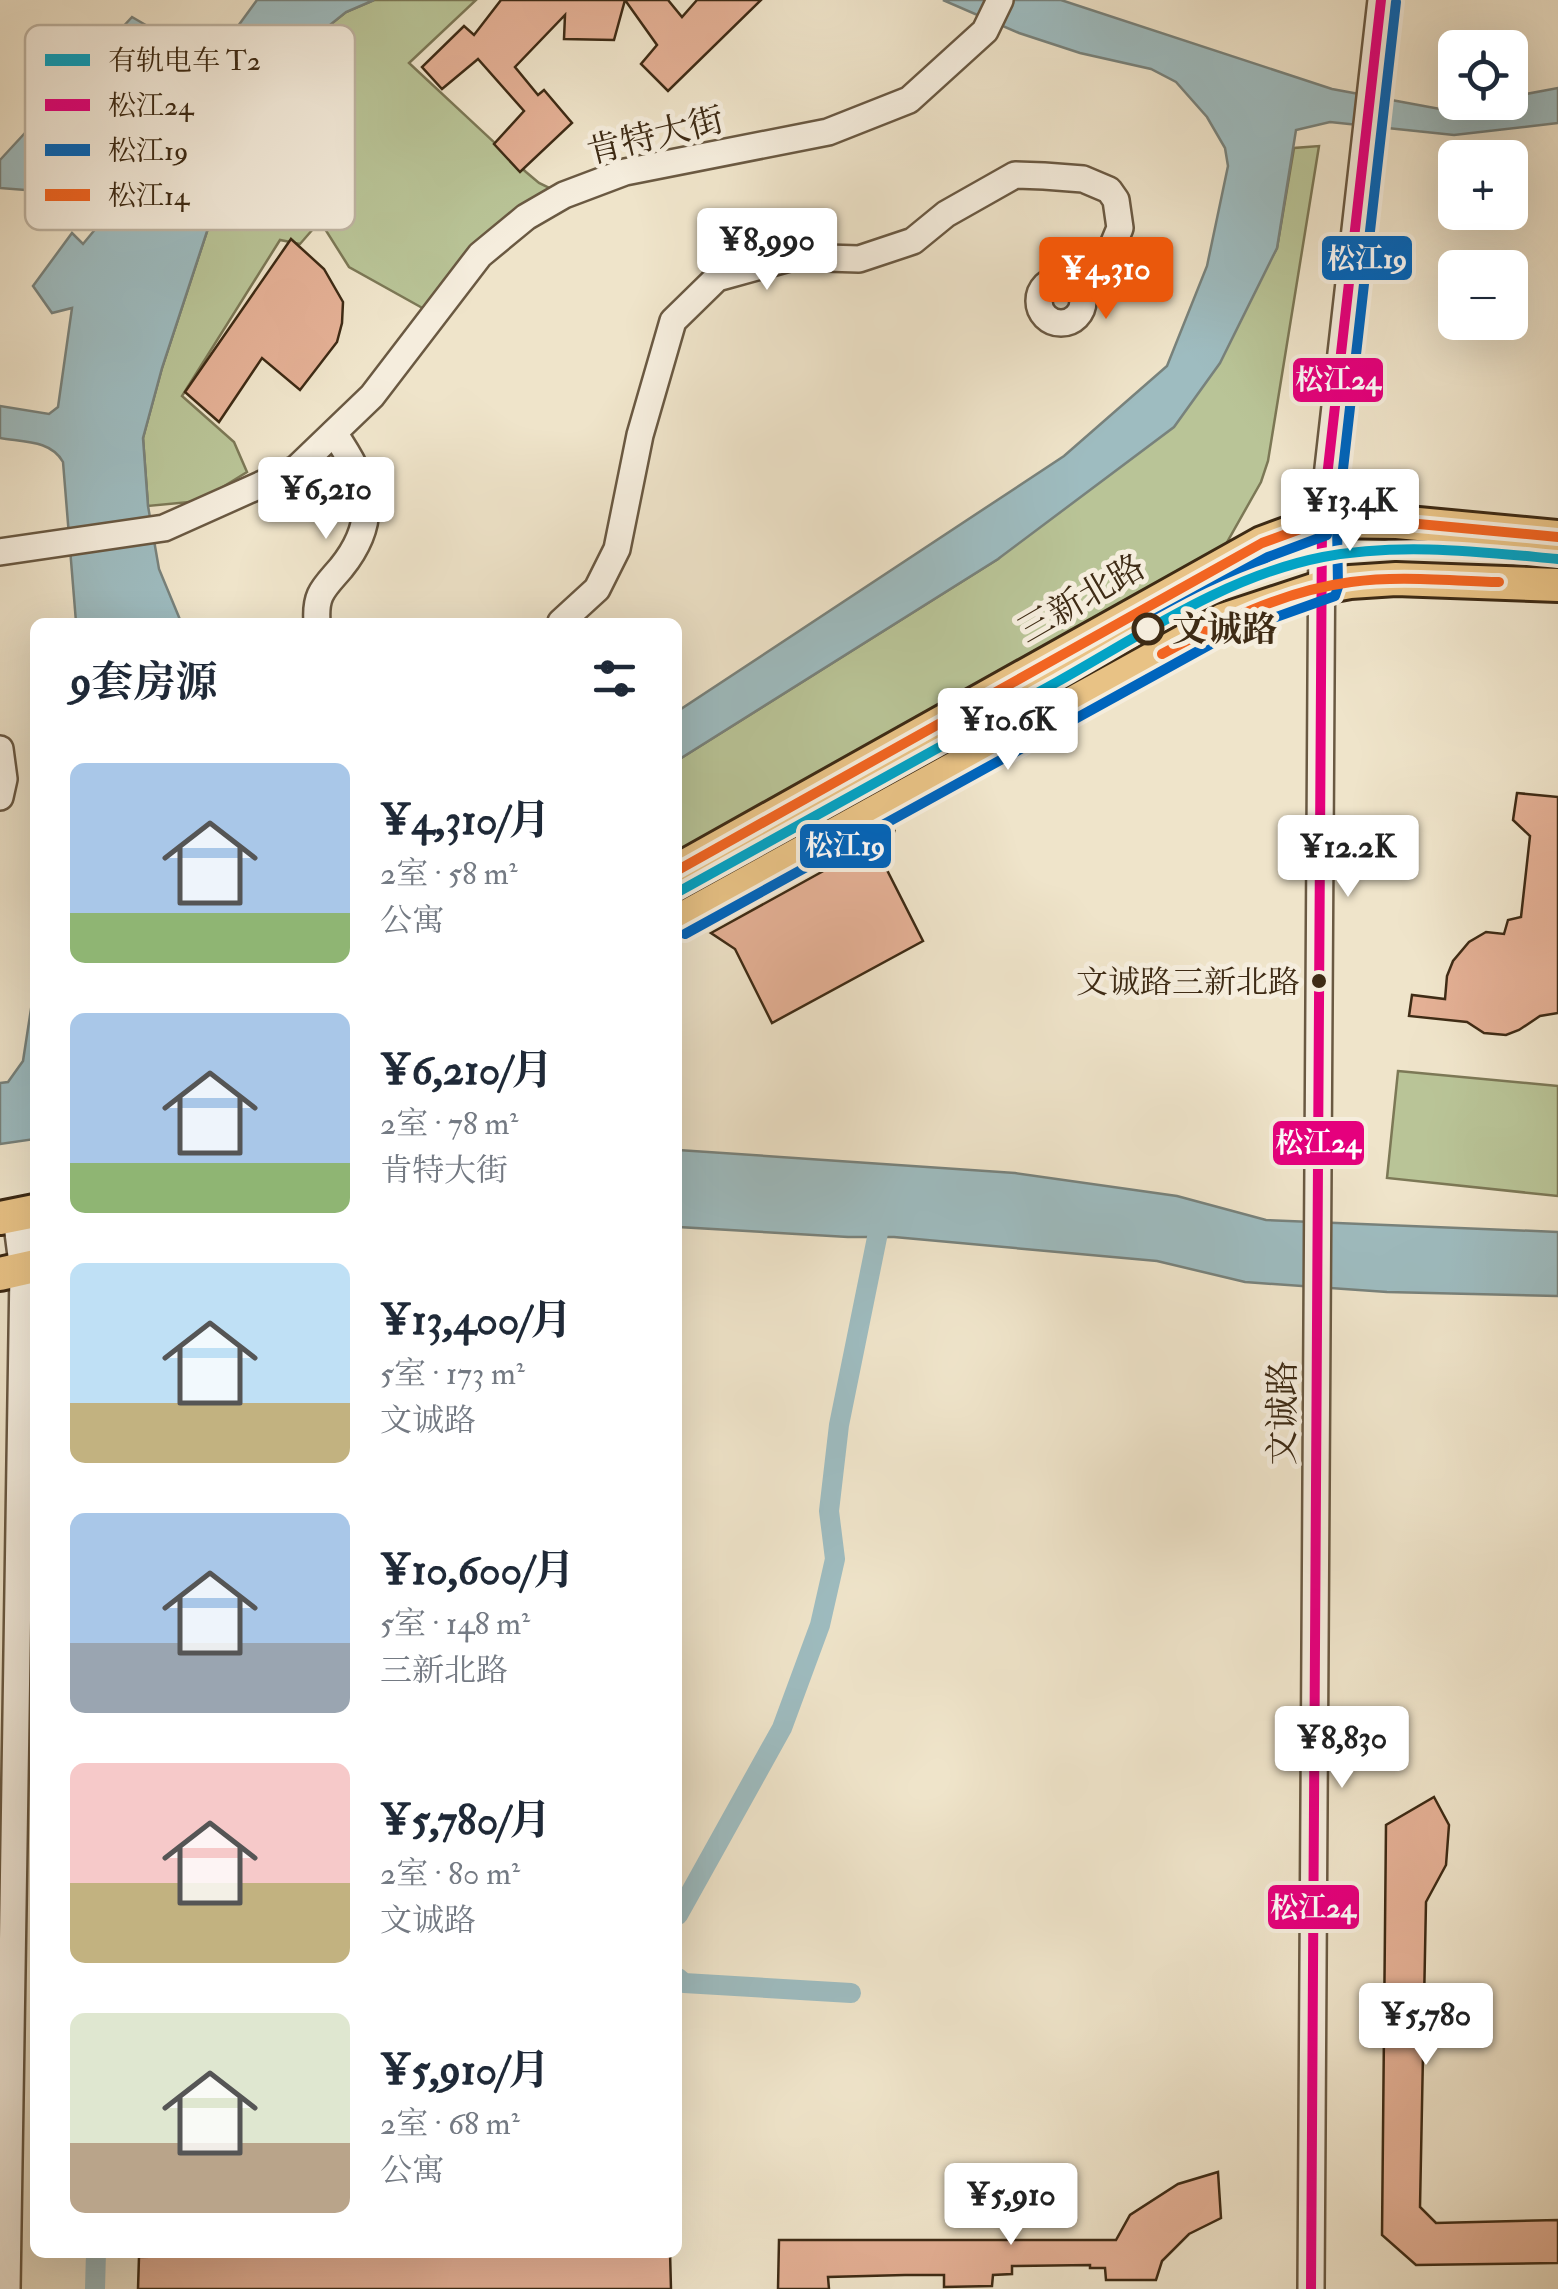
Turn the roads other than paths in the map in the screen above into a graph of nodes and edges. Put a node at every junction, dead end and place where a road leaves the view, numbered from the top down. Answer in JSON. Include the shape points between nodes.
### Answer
{"nodes":[{"id":1,"x":1000,"y":0,"type":"edge"},
{"id":2,"x":1381,"y":0,"type":"edge"},
{"id":3,"x":1082,"y":294,"type":"dead end"},
{"id":4,"x":334,"y":433,"type":"junction"},
{"id":5,"x":1322,"y":521,"type":"junction"},
{"id":6,"x":1558,"y":537,"type":"edge"},
{"id":7,"x":0,"y":552,"type":"edge"},
{"id":8,"x":1558,"y":586,"type":"edge"},
{"id":9,"x":1323,"y":588,"type":"junction"},
{"id":10,"x":317,"y":618,"type":"edge"},
{"id":11,"x":564,"y":618,"type":"edge"},
{"id":12,"x":0,"y":749,"type":"edge"},
{"id":13,"x":0,"y":797,"type":"edge"},
{"id":14,"x":682,"y":868,"type":"edge"},
{"id":15,"x":682,"y":919,"type":"edge"},
{"id":16,"x":17,"y":1215,"type":"edge"},
{"id":17,"x":19,"y":1270,"type":"edge"},
{"id":18,"x":7,"y":2289,"type":"edge"},
{"id":19,"x":1312,"y":2289,"type":"edge"}],
"edges":[{"from":1,"to":4,"type":"street","name":"肯特大街","via":[[985,30],[909,100],[828,132],[626,172],[526,216],[480,255],[372,396]]},
{"from":2,"to":5,"type":"street","name":"文诚路"},
{"from":3,"to":11,"type":"street","via":[[1120,228],[1116,200],[1083,179],[1044,176],[1015,175],[946,214],[914,241],[859,259],[794,257],[717,278],[673,321],[617,549],[597,589]]},
{"from":4,"to":7,"type":"street","name":"肯特大街","via":[[296,469],[164,528]]},
{"from":4,"to":10,"type":"street","via":[[359,470],[368,502],[358,547],[316,598]]},
{"from":5,"to":6,"type":"main road","name":"三新北路"},
{"from":5,"to":9,"type":"street","name":"文诚路"},
{"from":5,"to":14,"type":"main road","name":"三新北路","via":[[1200,576]]},
{"from":8,"to":9,"type":"main road","via":[[1396,579]]},
{"from":9,"to":15,"type":"main road","via":[[1224,620]]},
{"from":9,"to":19,"type":"street","name":"文诚路"},
{"from":12,"to":13,"type":"street"},
{"from":16,"to":17,"type":"street"},
{"from":17,"to":18,"type":"street"}]}
